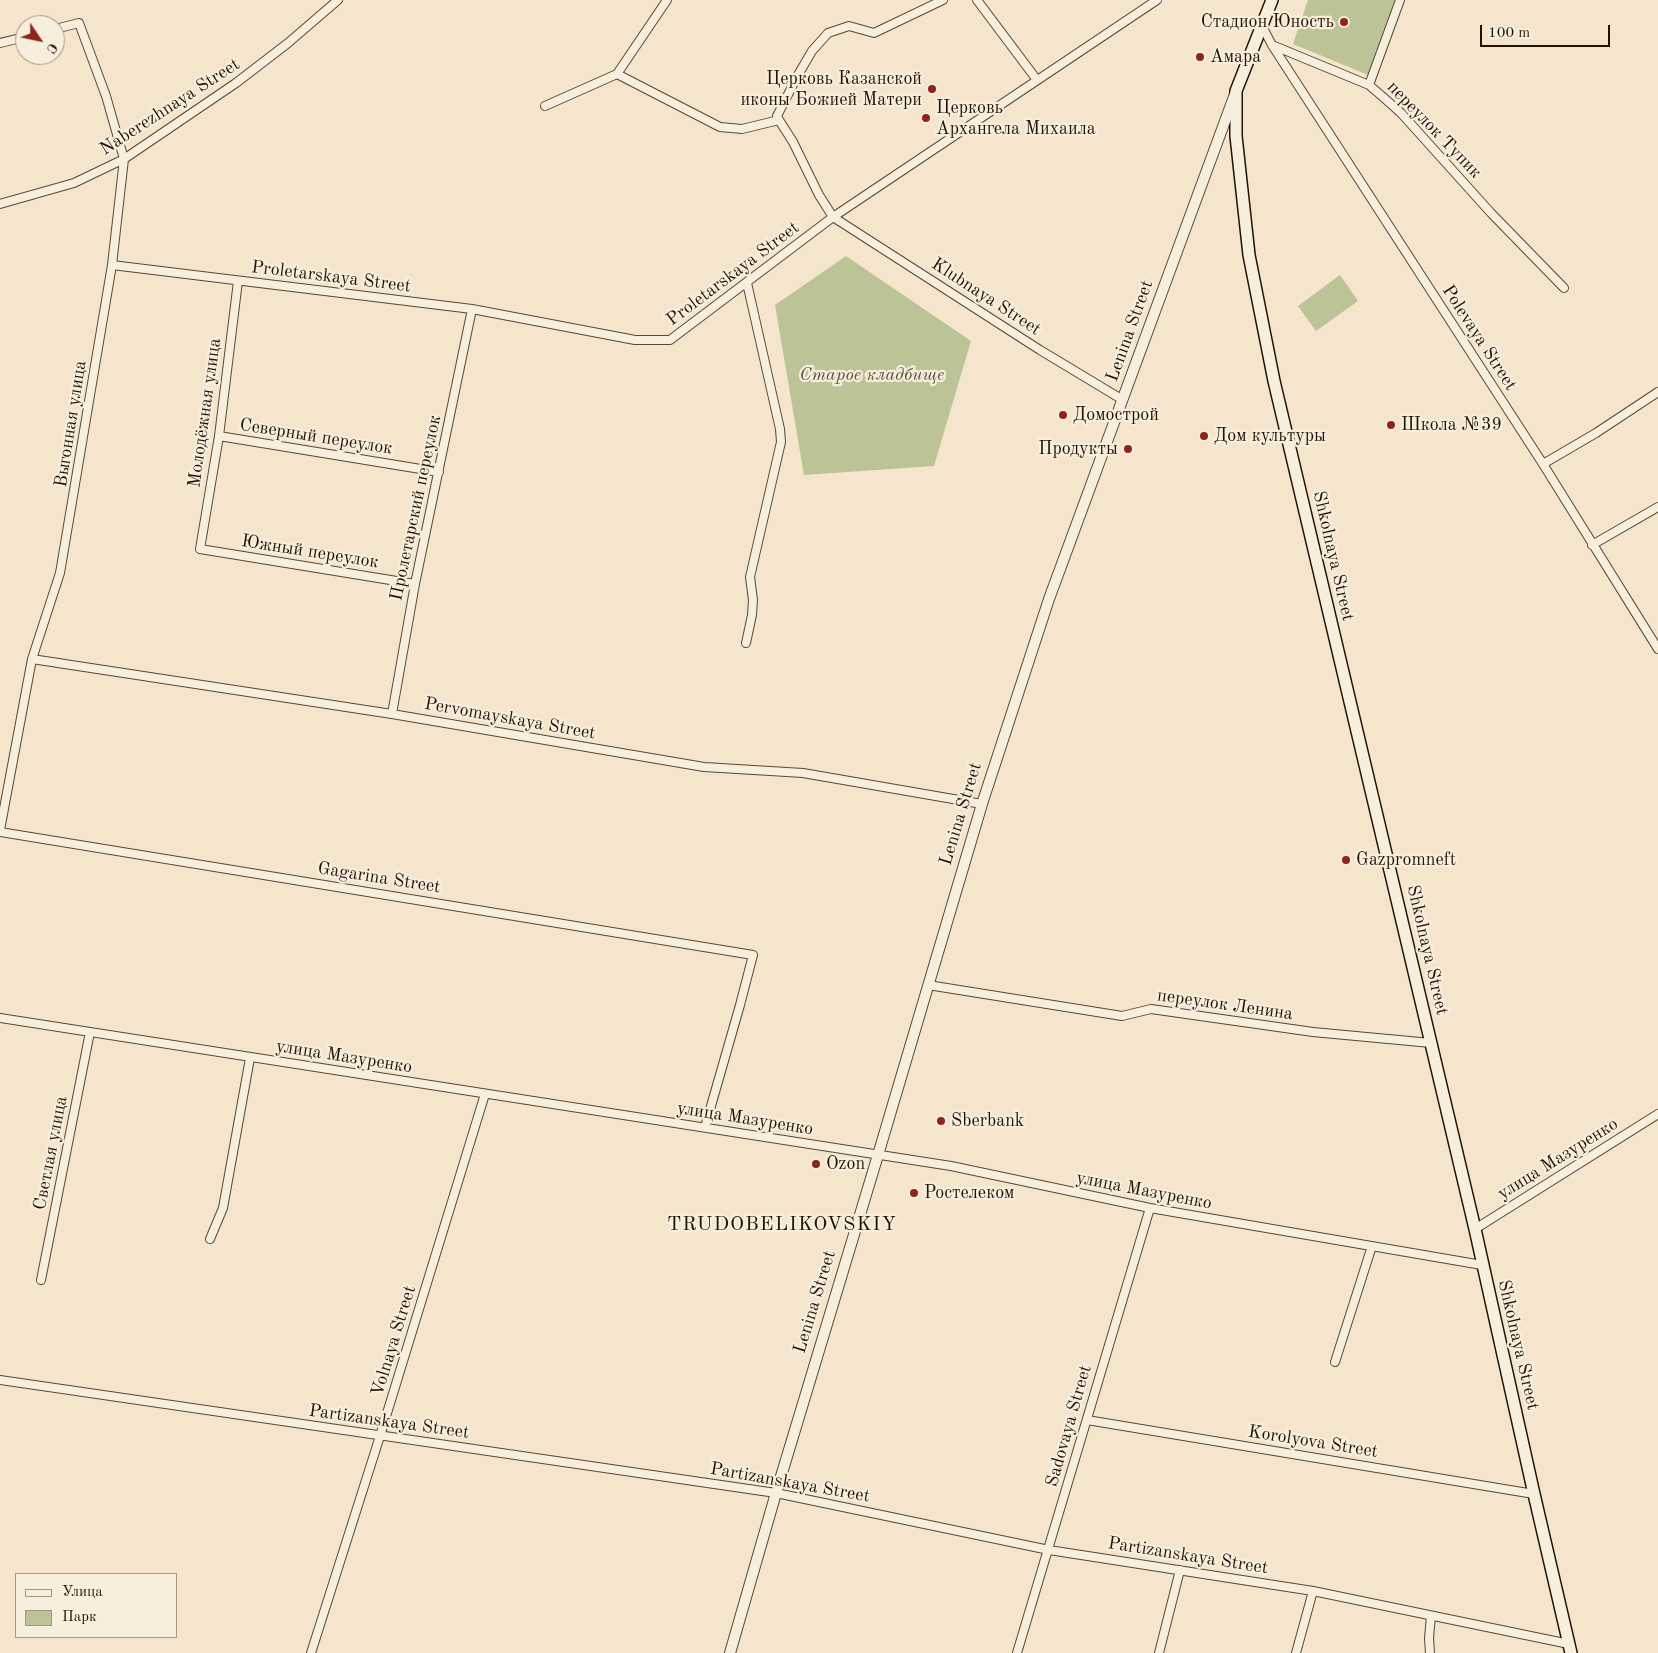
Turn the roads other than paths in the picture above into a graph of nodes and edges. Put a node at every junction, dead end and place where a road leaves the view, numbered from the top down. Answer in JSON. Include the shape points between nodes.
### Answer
{"nodes":[{"id":1,"x":338,"y":0,"type":"edge"},
{"id":2,"x":668,"y":0,"type":"edge"},
{"id":3,"x":943,"y":0,"type":"edge"},
{"id":4,"x":977,"y":0,"type":"edge"},
{"id":5,"x":1157,"y":0,"type":"edge"},
{"id":6,"x":1272,"y":0,"type":"edge"},
{"id":7,"x":1400,"y":0,"type":"edge"},
{"id":8,"x":65,"y":26,"type":"edge"},
{"id":9,"x":1262,"y":26,"type":"junction"},
{"id":10,"x":15,"y":39,"type":"edge"},
{"id":11,"x":0,"y":43,"type":"edge"},
{"id":12,"x":1272,"y":45,"type":"junction"},
{"id":13,"x":617,"y":74,"type":"junction"},
{"id":14,"x":1037,"y":80,"type":"junction"},
{"id":15,"x":1369,"y":85,"type":"junction"},
{"id":16,"x":1236,"y":91,"type":"junction"},
{"id":17,"x":545,"y":106,"type":"dead end"},
{"id":18,"x":779,"y":120,"type":"junction"},
{"id":19,"x":1222,"y":129,"type":"junction"},
{"id":20,"x":1236,"y":136,"type":"junction"},
{"id":21,"x":124,"y":158,"type":"junction"},
{"id":22,"x":0,"y":204,"type":"edge"},
{"id":23,"x":833,"y":217,"type":"junction"},
{"id":24,"x":112,"y":265,"type":"junction"},
{"id":25,"x":238,"y":281,"type":"junction"},
{"id":26,"x":747,"y":283,"type":"junction"},
{"id":27,"x":1564,"y":288,"type":"dead end"},
{"id":28,"x":472,"y":309,"type":"junction"},
{"id":29,"x":1658,"y":392,"type":"edge"},
{"id":30,"x":1123,"y":400,"type":"junction"},
{"id":31,"x":219,"y":436,"type":"junction"},
{"id":32,"x":1543,"y":464,"type":"junction"},
{"id":33,"x":439,"y":472,"type":"junction"},
{"id":34,"x":1658,"y":507,"type":"edge"},
{"id":35,"x":1592,"y":545,"type":"junction"},
{"id":36,"x":200,"y":549,"type":"joint"},
{"id":37,"x":415,"y":584,"type":"junction"},
{"id":38,"x":746,"y":643,"type":"dead end"},
{"id":39,"x":1658,"y":649,"type":"edge"},
{"id":40,"x":32,"y":660,"type":"junction"},
{"id":41,"x":392,"y":714,"type":"junction"},
{"id":42,"x":982,"y":804,"type":"junction"},
{"id":43,"x":0,"y":831,"type":"edge"},
{"id":44,"x":928,"y":985,"type":"junction"},
{"id":45,"x":0,"y":1018,"type":"edge"},
{"id":46,"x":90,"y":1032,"type":"junction"},
{"id":47,"x":1431,"y":1043,"type":"junction"},
{"id":48,"x":250,"y":1058,"type":"junction"},
{"id":49,"x":485,"y":1094,"type":"junction"},
{"id":50,"x":1658,"y":1114,"type":"edge"},
{"id":51,"x":705,"y":1127,"type":"junction"},
{"id":52,"x":878,"y":1155,"type":"junction"},
{"id":53,"x":1150,"y":1208,"type":"junction"},
{"id":54,"x":1475,"y":1229,"type":"junction"},
{"id":55,"x":210,"y":1239,"type":"dead end"},
{"id":56,"x":1372,"y":1246,"type":"junction"},
{"id":57,"x":1482,"y":1265,"type":"junction"},
{"id":58,"x":41,"y":1280,"type":"dead end"},
{"id":59,"x":1335,"y":1362,"type":"dead end"},
{"id":60,"x":0,"y":1380,"type":"edge"},
{"id":61,"x":1087,"y":1420,"type":"junction"},
{"id":62,"x":380,"y":1436,"type":"junction"},
{"id":63,"x":776,"y":1493,"type":"junction"},
{"id":64,"x":1534,"y":1494,"type":"junction"},
{"id":65,"x":1049,"y":1550,"type":"junction"},
{"id":66,"x":1180,"y":1570,"type":"junction"},
{"id":67,"x":1313,"y":1591,"type":"junction"},
{"id":68,"x":1431,"y":1616,"type":"junction"},
{"id":69,"x":1570,"y":1649,"type":"edge"},
{"id":70,"x":311,"y":1653,"type":"edge"},
{"id":71,"x":730,"y":1653,"type":"edge"},
{"id":72,"x":1018,"y":1653,"type":"edge"},
{"id":73,"x":1159,"y":1653,"type":"edge"},
{"id":74,"x":1296,"y":1653,"type":"edge"},
{"id":75,"x":1430,"y":1653,"type":"edge"}],
"edges":[{"from":1,"to":21,"type":"street","name":"Naberezhnaya Street","via":[[236,83]]},
{"from":2,"to":13,"type":"street"},
{"from":3,"to":18,"type":"street","via":[[874,34],[848,26],[828,33],[812,51],[798,75],[777,116]]},
{"from":4,"to":14,"type":"street"},
{"from":5,"to":14,"type":"street","name":"Proletarskaya Street"},
{"from":6,"to":9,"type":"main road","name":"Lenina Street"},
{"from":7,"to":15,"type":"street"},
{"from":8,"to":21,"type":"street","name":"Выгонная улица","via":[[78,23],[106,96]]},
{"from":9,"to":12,"type":"street"},
{"from":9,"to":16,"type":"main road","name":"Lenina Street"},
{"from":10,"to":11,"type":"street"},
{"from":12,"to":15,"type":"street","name":"переулок Тупик"},
{"from":12,"to":32,"type":"street","name":"Polevaya Street"},
{"from":13,"to":17,"type":"street"},
{"from":13,"to":18,"type":"street","via":[[720,127],[742,129]]},
{"from":14,"to":23,"type":"street","name":"Proletarskaya Street"},
{"from":15,"to":27,"type":"street","name":"переулок Тупик","via":[[1401,113]]},
{"from":16,"to":19,"type":"street","name":"Lenina Street"},
{"from":16,"to":20,"type":"main road","name":"Shkolnaya Street"},
{"from":18,"to":23,"type":"street"},
{"from":19,"to":20,"type":"street"},
{"from":19,"to":30,"type":"street","name":"Lenina Street"},
{"from":20,"to":47,"type":"main road","name":"Shkolnaya Street","via":[[1249,255],[1274,381]]},
{"from":21,"to":22,"type":"street","name":"Naberezhnaya Street","via":[[74,183]]},
{"from":21,"to":24,"type":"street","name":"Выгонная улица"},
{"from":23,"to":26,"type":"street","name":"Proletarskaya Street"},
{"from":23,"to":30,"type":"street","name":"Klubnaya Street"},
{"from":24,"to":25,"type":"street","name":"Proletarskaya Street"},
{"from":24,"to":40,"type":"street","name":"Выгонная улица","via":[[60,573]]},
{"from":25,"to":28,"type":"street","name":"Proletarskaya Street"},
{"from":25,"to":31,"type":"street","name":"Молодёжная улица"},
{"from":26,"to":28,"type":"street","name":"Proletarskaya Street","via":[[670,340],[635,340]]},
{"from":26,"to":38,"type":"street","via":[[780,429],[780,442],[750,578],[753,600]]},
{"from":28,"to":33,"type":"street","name":"Пролетарский переулок"},
{"from":29,"to":32,"type":"street"},
{"from":30,"to":42,"type":"street","name":"Lenina Street","via":[[1050,599]]},
{"from":31,"to":33,"type":"street","name":"Северный переулок"},
{"from":31,"to":36,"type":"street","name":"Молодёжная улица"},
{"from":32,"to":35,"type":"street","name":"Polevaya Street"},
{"from":33,"to":37,"type":"street","name":"Пролетарский переулок"},
{"from":34,"to":35,"type":"street"},
{"from":35,"to":39,"type":"street","name":"Polevaya Street"},
{"from":36,"to":37,"type":"street","name":"Южный переулок"},
{"from":37,"to":41,"type":"street","name":"Пролетарский переулок"},
{"from":40,"to":41,"type":"street","name":"Pervomayskaya Street"},
{"from":40,"to":43,"type":"street","name":"Выгонная улица"},
{"from":41,"to":42,"type":"street","name":"Pervomayskaya Street","via":[[704,767],[803,773]]},
{"from":42,"to":44,"type":"street","name":"Lenina Street"},
{"from":43,"to":51,"type":"street","name":"Gagarina Street","via":[[753,954]]},
{"from":44,"to":47,"type":"street","name":"переулок Ленина","via":[[1122,1016],[1151,1009],[1314,1032]]},
{"from":44,"to":52,"type":"street","name":"Lenina Street"},
{"from":45,"to":46,"type":"street","name":"улица Мазуренко"},
{"from":46,"to":48,"type":"street","name":"улица Мазуренко"},
{"from":46,"to":58,"type":"street","name":"Светлая улица"},
{"from":47,"to":54,"type":"main road","name":"Shkolnaya Street"},
{"from":48,"to":49,"type":"street","name":"улица Мазуренко"},
{"from":48,"to":55,"type":"street","via":[[223,1208]]},
{"from":49,"to":51,"type":"street","name":"улица Мазуренко"},
{"from":49,"to":62,"type":"street","name":"Volnaya Street"},
{"from":50,"to":54,"type":"street","name":"улица Мазуренко"},
{"from":51,"to":52,"type":"street","name":"улица Мазуренко"},
{"from":52,"to":53,"type":"street","name":"улица Мазуренко","via":[[951,1166]]},
{"from":52,"to":63,"type":"street","name":"Lenina Street"},
{"from":53,"to":56,"type":"street","name":"улица Мазуренко"},
{"from":53,"to":61,"type":"street","name":"Sadovaya Street"},
{"from":54,"to":57,"type":"main road","name":"Shkolnaya Street"},
{"from":56,"to":57,"type":"street","name":"улица Мазуренко"},
{"from":56,"to":59,"type":"street"},
{"from":57,"to":64,"type":"main road","name":"Shkolnaya Street"},
{"from":60,"to":62,"type":"street","name":"Partizanskaya Street"},
{"from":61,"to":64,"type":"street","name":"Korolyova Street"},
{"from":61,"to":65,"type":"street","name":"Sadovaya Street"},
{"from":62,"to":63,"type":"street","name":"Partizanskaya Street"},
{"from":62,"to":70,"type":"street","name":"Volnaya Street"},
{"from":63,"to":65,"type":"street","name":"Partizanskaya Street"},
{"from":63,"to":71,"type":"street","name":"Lenina Street"},
{"from":64,"to":69,"type":"main road","name":"Shkolnaya Street"},
{"from":65,"to":66,"type":"street","name":"Partizanskaya Street"},
{"from":65,"to":72,"type":"street","name":"Sadovaya Street"},
{"from":66,"to":67,"type":"street","name":"Partizanskaya Street"},
{"from":66,"to":73,"type":"street"},
{"from":67,"to":68,"type":"street","name":"Partizanskaya Street"},
{"from":67,"to":74,"type":"street"},
{"from":68,"to":69,"type":"street","name":"Partizanskaya Street"},
{"from":68,"to":75,"type":"street"}]}
